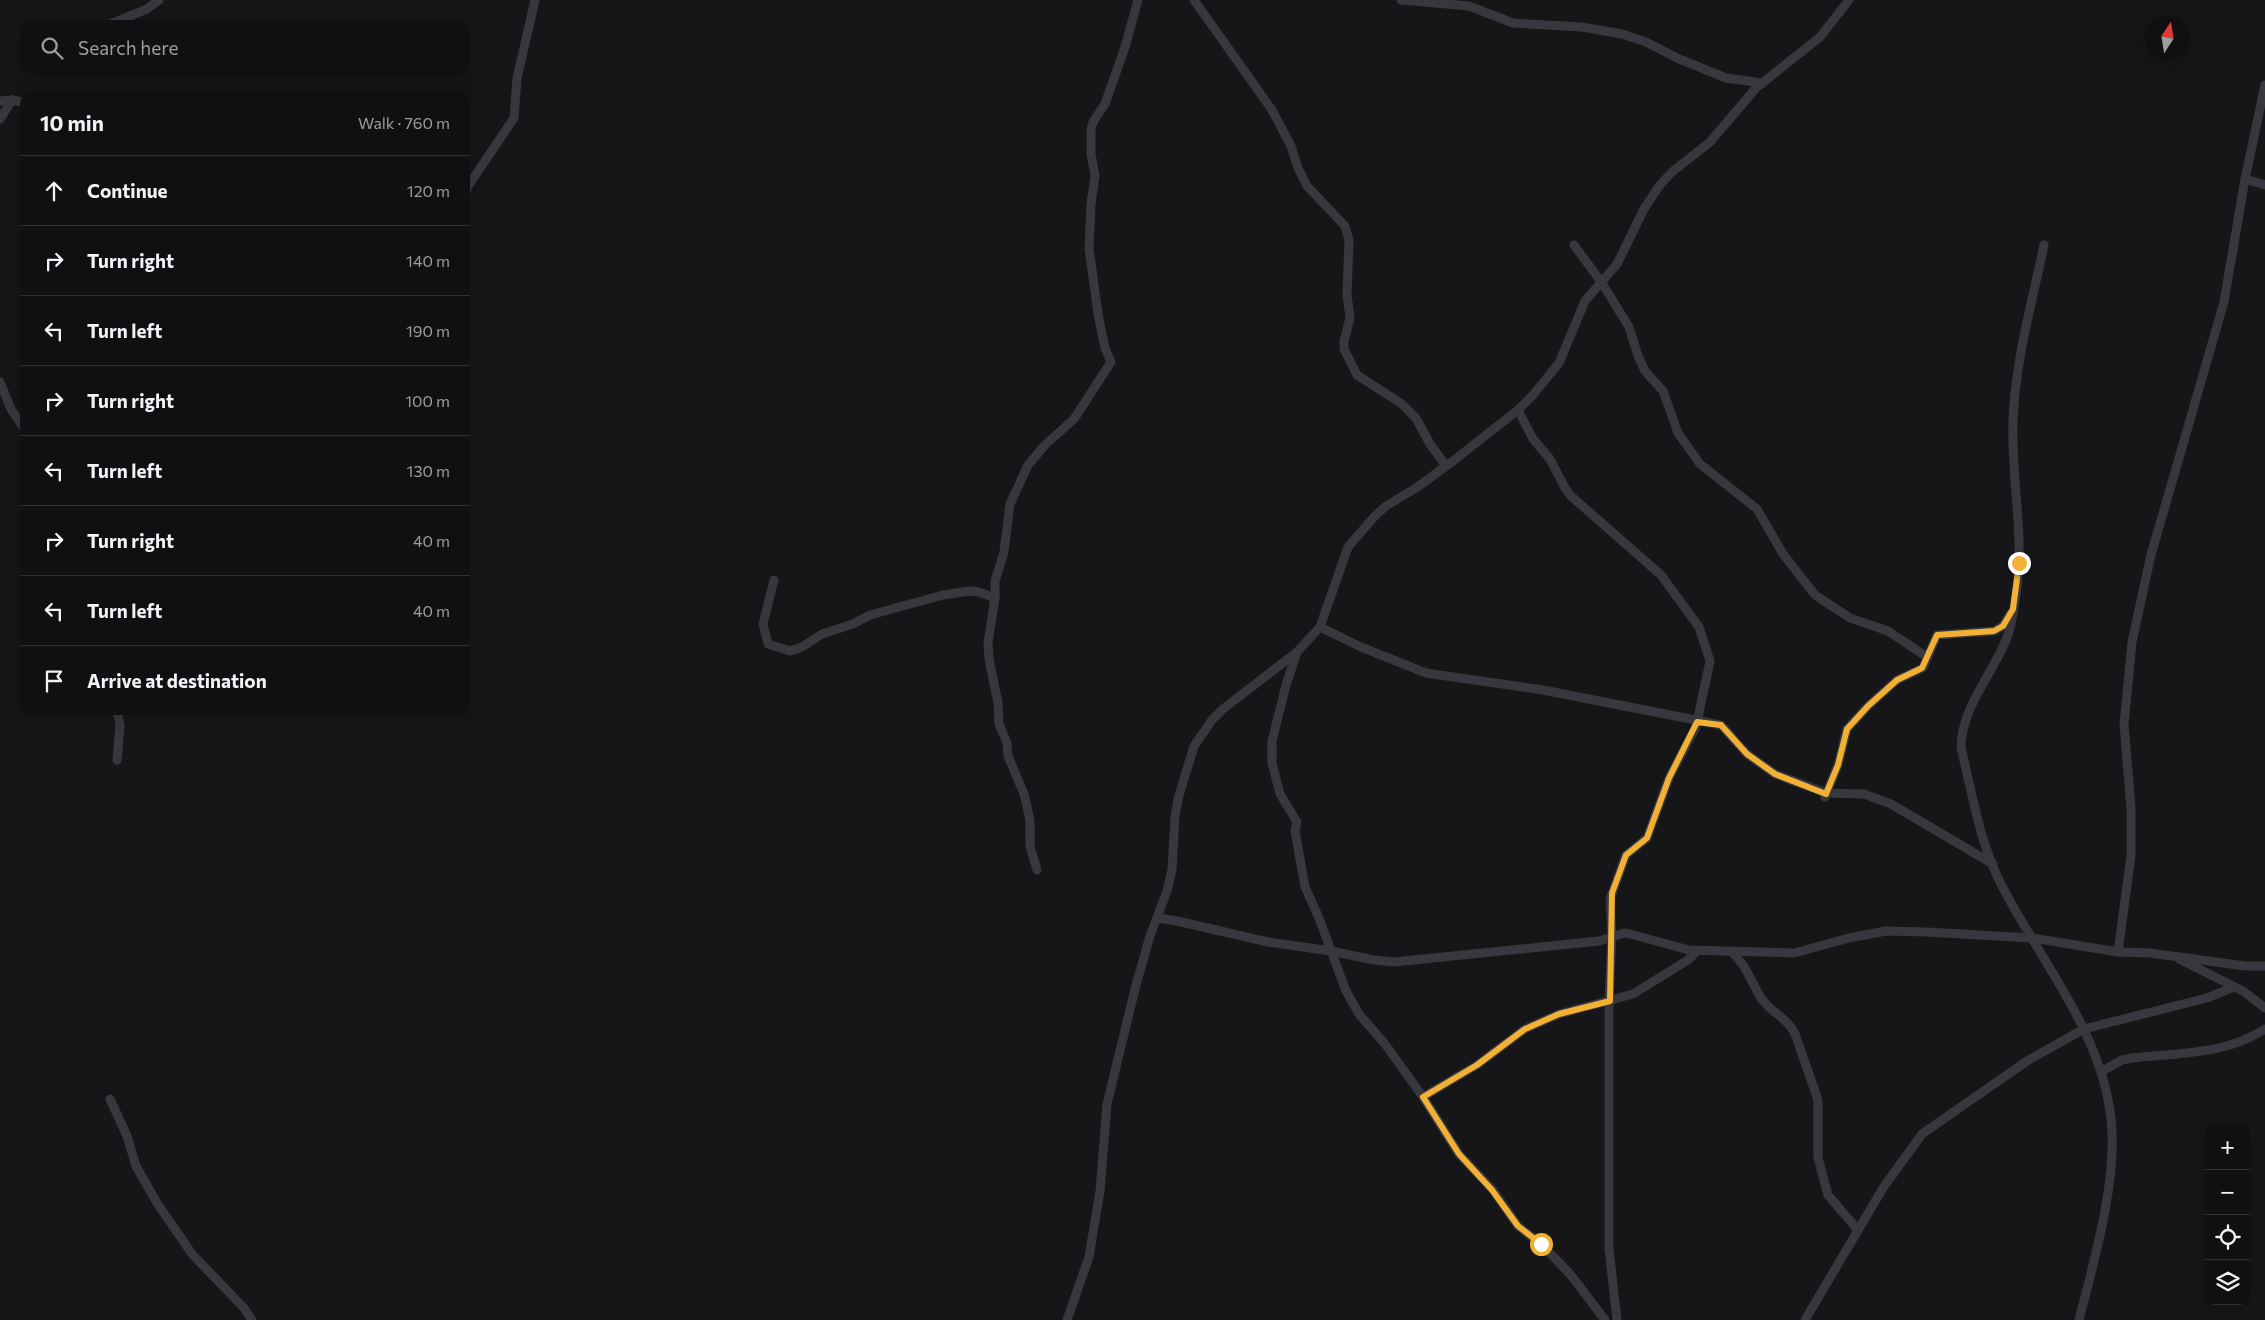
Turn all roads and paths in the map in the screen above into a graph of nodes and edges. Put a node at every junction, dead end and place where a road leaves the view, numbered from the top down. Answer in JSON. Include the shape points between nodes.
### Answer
{"nodes":[{"id":1,"x":159,"y":0,"type":"edge"},
{"id":2,"x":535,"y":0,"type":"edge"},
{"id":3,"x":1138,"y":0,"type":"edge"},
{"id":4,"x":1194,"y":0,"type":"edge"},
{"id":5,"x":1402,"y":0,"type":"edge"},
{"id":6,"x":1849,"y":0,"type":"edge"},
{"id":7,"x":120,"y":20,"type":"edge"},
{"id":8,"x":1762,"y":83,"type":"junction"},
{"id":9,"x":2265,"y":85,"type":"edge"},
{"id":10,"x":12,"y":100,"type":"junction"},
{"id":11,"x":0,"y":101,"type":"edge"},
{"id":12,"x":20,"y":102,"type":"edge"},
{"id":13,"x":0,"y":120,"type":"edge"},
{"id":14,"x":2245,"y":180,"type":"junction"},
{"id":15,"x":470,"y":183,"type":"edge"},
{"id":16,"x":2265,"y":185,"type":"edge"},
{"id":17,"x":1574,"y":245,"type":"dead end"},
{"id":18,"x":2044,"y":245,"type":"dead end"},
{"id":19,"x":1602,"y":283,"type":"junction"},
{"id":20,"x":0,"y":382,"type":"edge"},
{"id":21,"x":1518,"y":410,"type":"junction"},
{"id":22,"x":20,"y":422,"type":"edge"},
{"id":23,"x":1446,"y":466,"type":"junction"},
{"id":24,"x":774,"y":580,"type":"dead end"},
{"id":25,"x":995,"y":581,"type":"junction"},
{"id":26,"x":979,"y":592,"type":"junction"},
{"id":27,"x":995,"y":598,"type":"junction"},
{"id":28,"x":2013,"y":609,"type":"junction"},
{"id":29,"x":1320,"y":627,"type":"junction"},
{"id":30,"x":1297,"y":652,"type":"junction"},
{"id":31,"x":1927,"y":656,"type":"junction"},
{"id":32,"x":118,"y":715,"type":"edge"},
{"id":33,"x":1697,"y":722,"type":"junction"},
{"id":34,"x":117,"y":760,"type":"dead end"},
{"id":35,"x":1825,"y":795,"type":"junction"},
{"id":36,"x":1993,"y":864,"type":"junction"},
{"id":37,"x":1037,"y":870,"type":"dead end"},
{"id":38,"x":1158,"y":918,"type":"junction"},
{"id":39,"x":1612,"y":936,"type":"junction"},
{"id":40,"x":2032,"y":938,"type":"junction"},
{"id":41,"x":1331,"y":951,"type":"junction"},
{"id":42,"x":1697,"y":951,"type":"junction"},
{"id":43,"x":1732,"y":952,"type":"junction"},
{"id":44,"x":2118,"y":952,"type":"junction"},
{"id":45,"x":2172,"y":956,"type":"junction"},
{"id":46,"x":2265,"y":966,"type":"edge"},
{"id":47,"x":2234,"y":986,"type":"junction"},
{"id":48,"x":1610,"y":1001,"type":"junction"},
{"id":49,"x":2265,"y":1008,"type":"edge"},
{"id":50,"x":2084,"y":1029,"type":"junction"},
{"id":51,"x":2265,"y":1029,"type":"edge"},
{"id":52,"x":2102,"y":1071,"type":"junction"},
{"id":53,"x":1423,"y":1097,"type":"junction"},
{"id":54,"x":110,"y":1099,"type":"dead end"},
{"id":55,"x":1857,"y":1230,"type":"junction"},
{"id":56,"x":252,"y":1320,"type":"edge"},
{"id":57,"x":1067,"y":1320,"type":"edge"},
{"id":58,"x":1605,"y":1320,"type":"edge"},
{"id":59,"x":1616,"y":1320,"type":"edge"},
{"id":60,"x":1805,"y":1320,"type":"edge"},
{"id":61,"x":2079,"y":1320,"type":"edge"}],
"edges":[{"from":1,"to":7,"type":"street","via":[[147,9]]},
{"from":2,"to":15,"type":"street","via":[[517,78],[514,118]]},
{"from":3,"to":25,"type":"street","via":[[1126,46],[1105,104],[1092,122],[1091,130],[1095,176],[1089,231],[1090,263],[1098,314],[1111,362],[1080,411],[1028,465],[1010,504],[1004,552]]},
{"from":4,"to":23,"type":"street","via":[[1272,110],[1307,186],[1345,226],[1349,240],[1347,295],[1350,318],[1344,349],[1357,374],[1402,404],[1416,418]]},
{"from":5,"to":8,"type":"street","via":[[1469,6],[1513,23],[1582,26],[1622,34],[1726,78]]},
{"from":6,"to":8,"type":"street","via":[[1820,37]]},
{"from":8,"to":19,"type":"street","via":[[1710,142],[1659,186],[1617,264]]},
{"from":9,"to":14,"type":"street"},
{"from":10,"to":11,"type":"street"},
{"from":10,"to":12,"type":"street"},
{"from":10,"to":13,"type":"street"},
{"from":14,"to":16,"type":"street"},
{"from":14,"to":44,"type":"street","via":[[2224,302],[2151,555],[2132,642],[2124,724],[2131,808],[2131,855]]},
{"from":17,"to":19,"type":"street"},
{"from":18,"to":28,"type":"street","via":[[2014,396],[2019,563]]},
{"from":19,"to":21,"type":"street","via":[[1581,309],[1554,372]]},
{"from":19,"to":31,"type":"street","via":[[1629,327],[1645,371],[1663,391],[1678,433],[1700,464],[1757,508],[1783,554],[1815,595],[1850,618],[1888,631]]},
{"from":20,"to":22,"type":"street"},
{"from":21,"to":23,"type":"street"},
{"from":21,"to":33,"type":"street","via":[[1533,439],[1550,459],[1564,488],[1661,575],[1699,627],[1710,661]]},
{"from":23,"to":29,"type":"street","via":[[1386,506],[1355,537],[1345,555]]},
{"from":24,"to":26,"type":"street","via":[[762,624],[771,647],[790,651],[870,615],[943,595]]},
{"from":25,"to":26,"type":"street"},
{"from":25,"to":27,"type":"street"},
{"from":26,"to":27,"type":"street"},
{"from":27,"to":37,"type":"street","via":[[988,643],[999,724],[1024,794],[1030,820],[1030,846]]},
{"from":28,"to":31,"type":"street","via":[[1998,630],[1937,635]]},
{"from":28,"to":36,"type":"street","via":[[2006,639],[1970,711],[1961,737],[1978,822]]},
{"from":29,"to":30,"type":"street"},
{"from":29,"to":33,"type":"street","via":[[1361,648],[1426,673],[1543,690]]},
{"from":30,"to":38,"type":"street","via":[[1223,708],[1194,746],[1178,799],[1172,870]]},
{"from":30,"to":41,"type":"street","via":[[1272,741],[1272,763],[1280,794],[1297,822],[1295,831],[1305,888]]},
{"from":31,"to":35,"type":"street","via":[[1922,668],[1897,680],[1847,729],[1838,765]]},
{"from":32,"to":34,"type":"street"},
{"from":33,"to":35,"type":"street","via":[[1721,725],[1747,754],[1775,774]]},
{"from":33,"to":39,"type":"street","via":[[1669,778],[1647,838],[1625,859],[1610,899]]},
{"from":35,"to":36,"type":"street","via":[[1864,794],[1891,804]]},
{"from":36,"to":40,"type":"street"},
{"from":38,"to":41,"type":"street","via":[[1268,942]]},
{"from":38,"to":57,"type":"street","via":[[1136,985],[1107,1104],[1100,1191],[1089,1257]]},
{"from":39,"to":41,"type":"street","via":[[1599,941],[1394,962]]},
{"from":39,"to":42,"type":"street","via":[[1630,934]]},
{"from":39,"to":48,"type":"street"},
{"from":40,"to":43,"type":"street","via":[[1886,931],[1802,952]]},
{"from":40,"to":44,"type":"street"},
{"from":40,"to":50,"type":"street"},
{"from":41,"to":53,"type":"street","via":[[1346,991],[1359,1014]]},
{"from":42,"to":43,"type":"street"},
{"from":42,"to":48,"type":"street","via":[[1633,994]]},
{"from":43,"to":55,"type":"street","via":[[1746,968],[1761,998],[1792,1026],[1796,1034],[1818,1100],[1818,1158],[1828,1195]]},
{"from":44,"to":45,"type":"street"},
{"from":45,"to":46,"type":"street"},
{"from":45,"to":47,"type":"street"},
{"from":47,"to":49,"type":"street"},
{"from":47,"to":50,"type":"street","via":[[2207,998]]},
{"from":48,"to":53,"type":"street","via":[[1559,1014],[1525,1029],[1477,1065]]},
{"from":48,"to":59,"type":"street","via":[[1609,1249]]},
{"from":50,"to":52,"type":"street"},
{"from":50,"to":55,"type":"street","via":[[2027,1061],[1922,1134]]},
{"from":51,"to":52,"type":"street","via":[[2228,1047],[2132,1058]]},
{"from":52,"to":61,"type":"street","via":[[2112,1121],[2110,1173],[2098,1246]]},
{"from":53,"to":58,"type":"street","via":[[1459,1154],[1492,1190],[1518,1226],[1570,1274]]},
{"from":54,"to":56,"type":"street","via":[[128,1136],[136,1166],[157,1203],[192,1254]]},
{"from":55,"to":60,"type":"street"}]}
